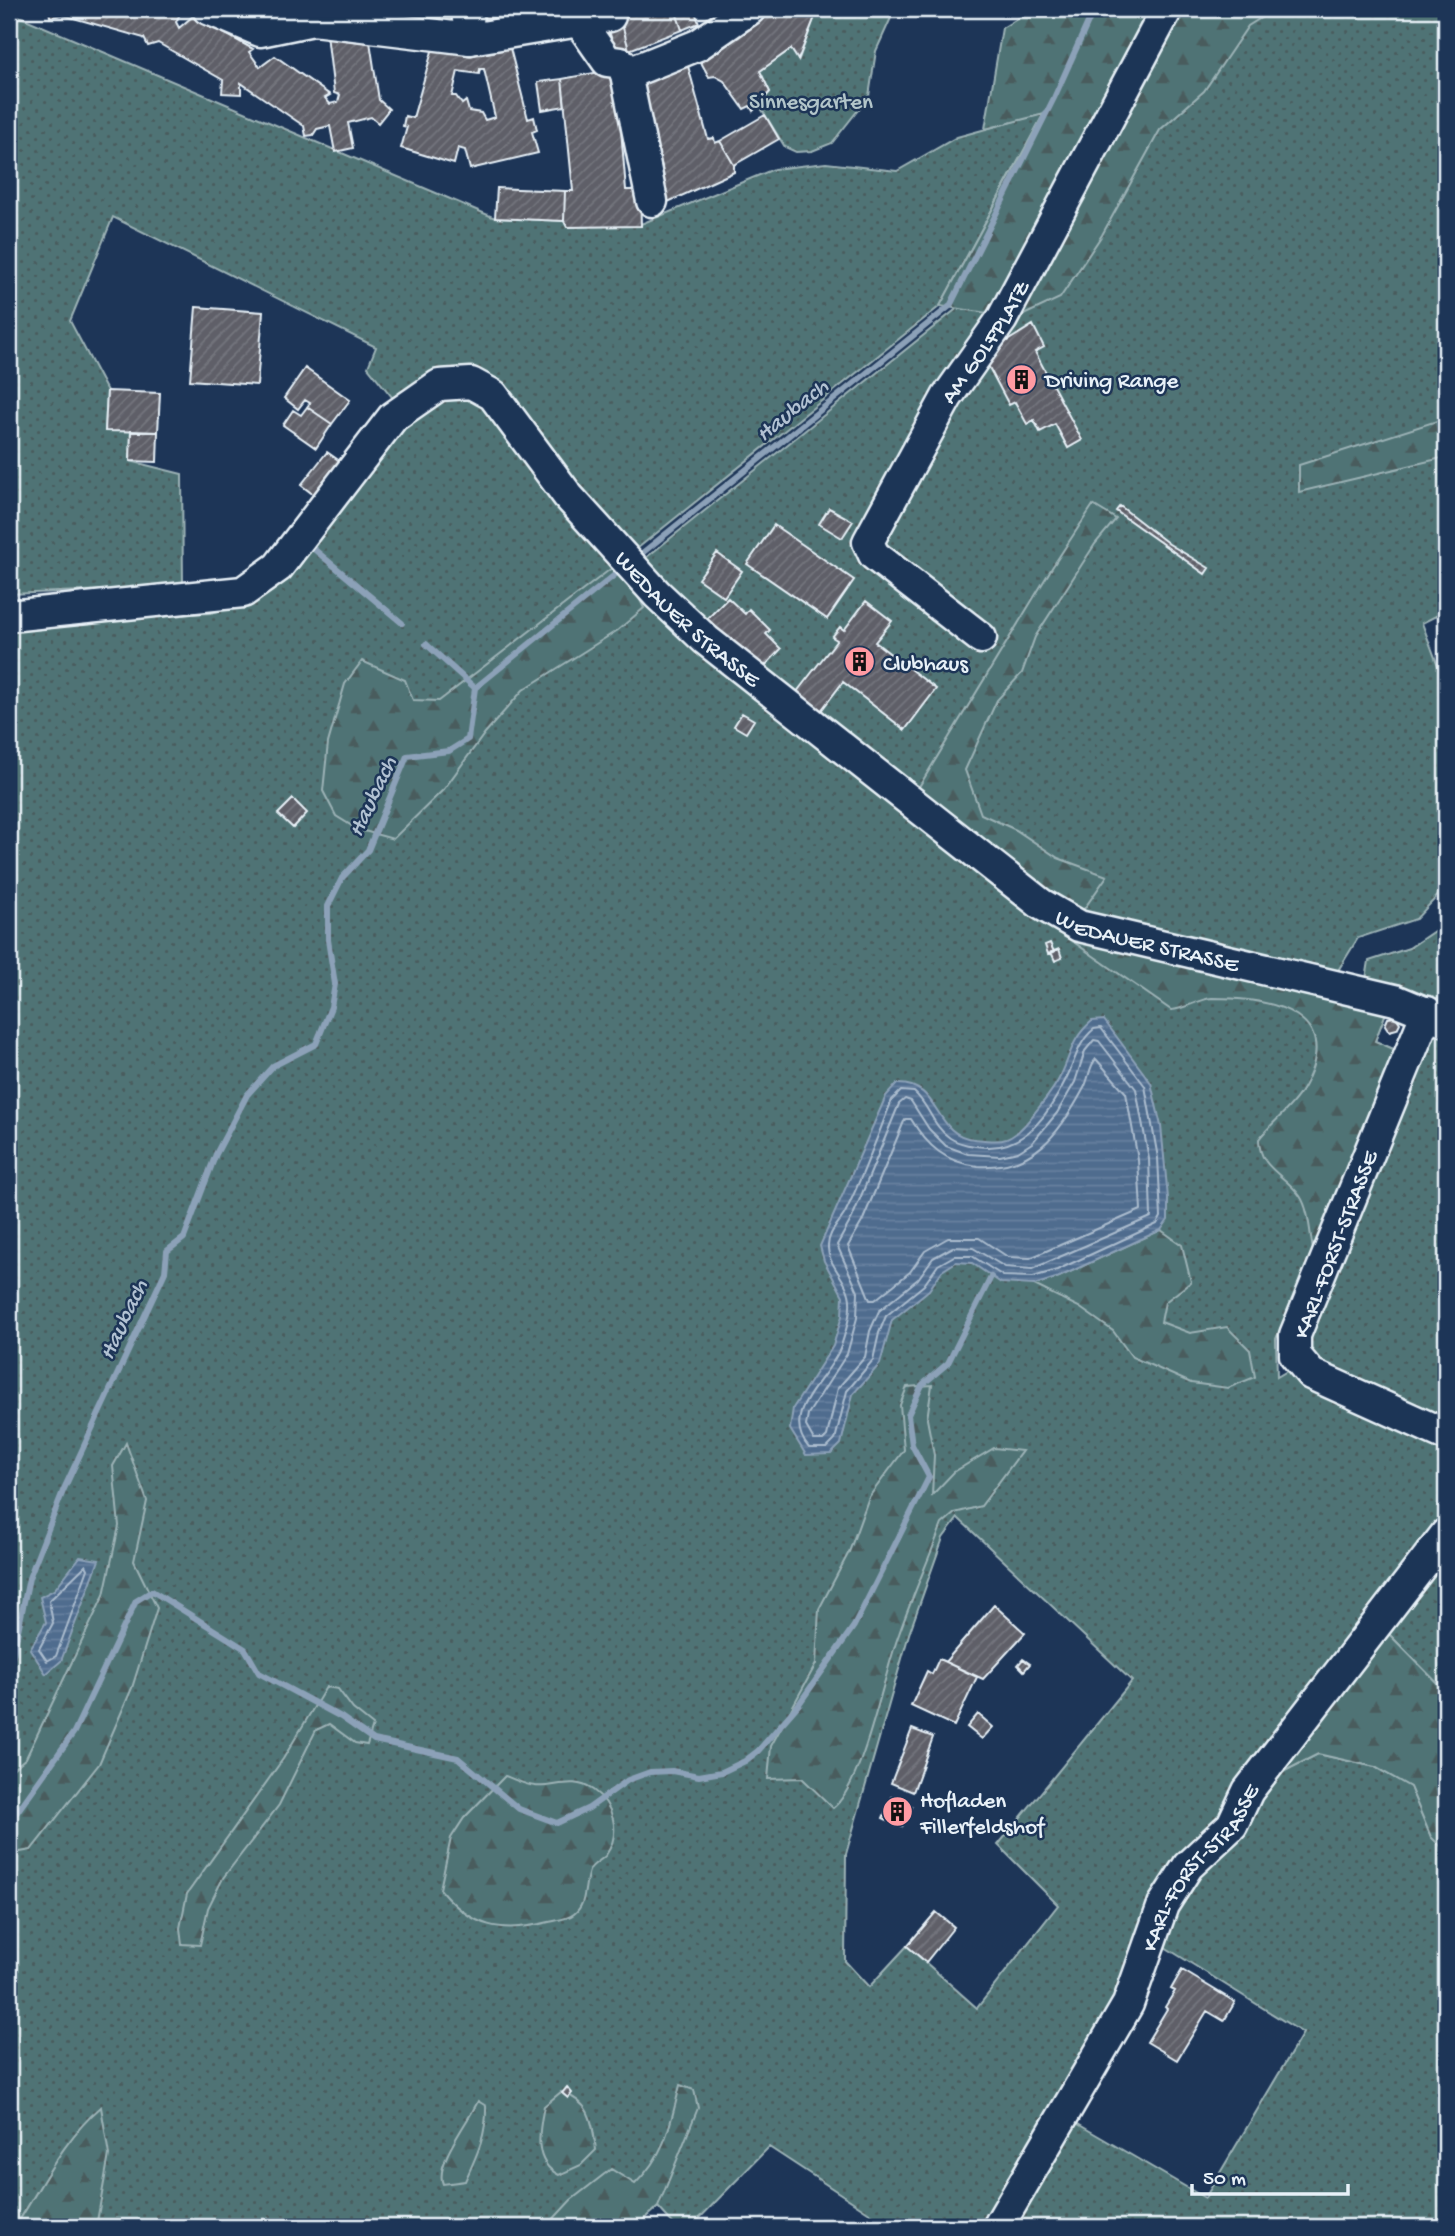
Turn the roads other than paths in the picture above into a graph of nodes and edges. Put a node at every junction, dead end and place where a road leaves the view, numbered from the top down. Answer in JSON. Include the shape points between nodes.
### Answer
{"nodes":[{"id":1,"x":208,"y":9,"type":"edge"},
{"id":2,"x":467,"y":9,"type":"edge"},
{"id":3,"x":608,"y":9,"type":"edge"},
{"id":4,"x":750,"y":9,"type":"edge"},
{"id":5,"x":1167,"y":9,"type":"edge"},
{"id":6,"x":315,"y":14,"type":"edge"},
{"id":7,"x":579,"y":21,"type":"junction"},
{"id":8,"x":470,"y":39,"type":"junction"},
{"id":9,"x":626,"y":74,"type":"junction"},
{"id":10,"x":652,"y":201,"type":"dead end"},
{"id":11,"x":9,"y":616,"type":"edge"},
{"id":12,"x":981,"y":638,"type":"dead end"},
{"id":13,"x":1436,"y":1016,"type":"edge"},
{"id":14,"x":1446,"y":1435,"type":"edge"},
{"id":15,"x":1446,"y":1534,"type":"edge"},
{"id":16,"x":998,"y":2227,"type":"edge"}],
"edges":[{"from":1,"to":6,"type":"street","via":[[260,31]]},
{"from":2,"to":8,"type":"street"},
{"from":3,"to":7,"type":"street","via":[[610,16]]},
{"from":4,"to":9,"type":"street","via":[[698,45]]},
{"from":5,"to":12,"type":"street","name":"AM GOLFPLATZ","via":[[1002,318],[947,397],[868,542],[874,555]]},
{"from":6,"to":8,"type":"street"},
{"from":7,"to":8,"type":"street"},
{"from":7,"to":9,"type":"street","via":[[607,61],[621,63]]},
{"from":9,"to":10,"type":"street"},
{"from":11,"to":13,"type":"street","name":"WEDAUER STRASSE","via":[[243,592],[278,567],[393,417],[439,385],[471,383],[493,395],[568,496],[706,640],[1041,904],[1079,926],[1395,1000]]},
{"from":13,"to":14,"type":"street","name":"KARL-FORST-STRASSE","via":[[1294,1335],[1294,1355],[1311,1374]]},
{"from":15,"to":16,"type":"street","name":"KARL-FORST-STRASSE","via":[[1248,1791],[1231,1825],[1188,1866],[1163,1905],[1128,2004]]}]}
